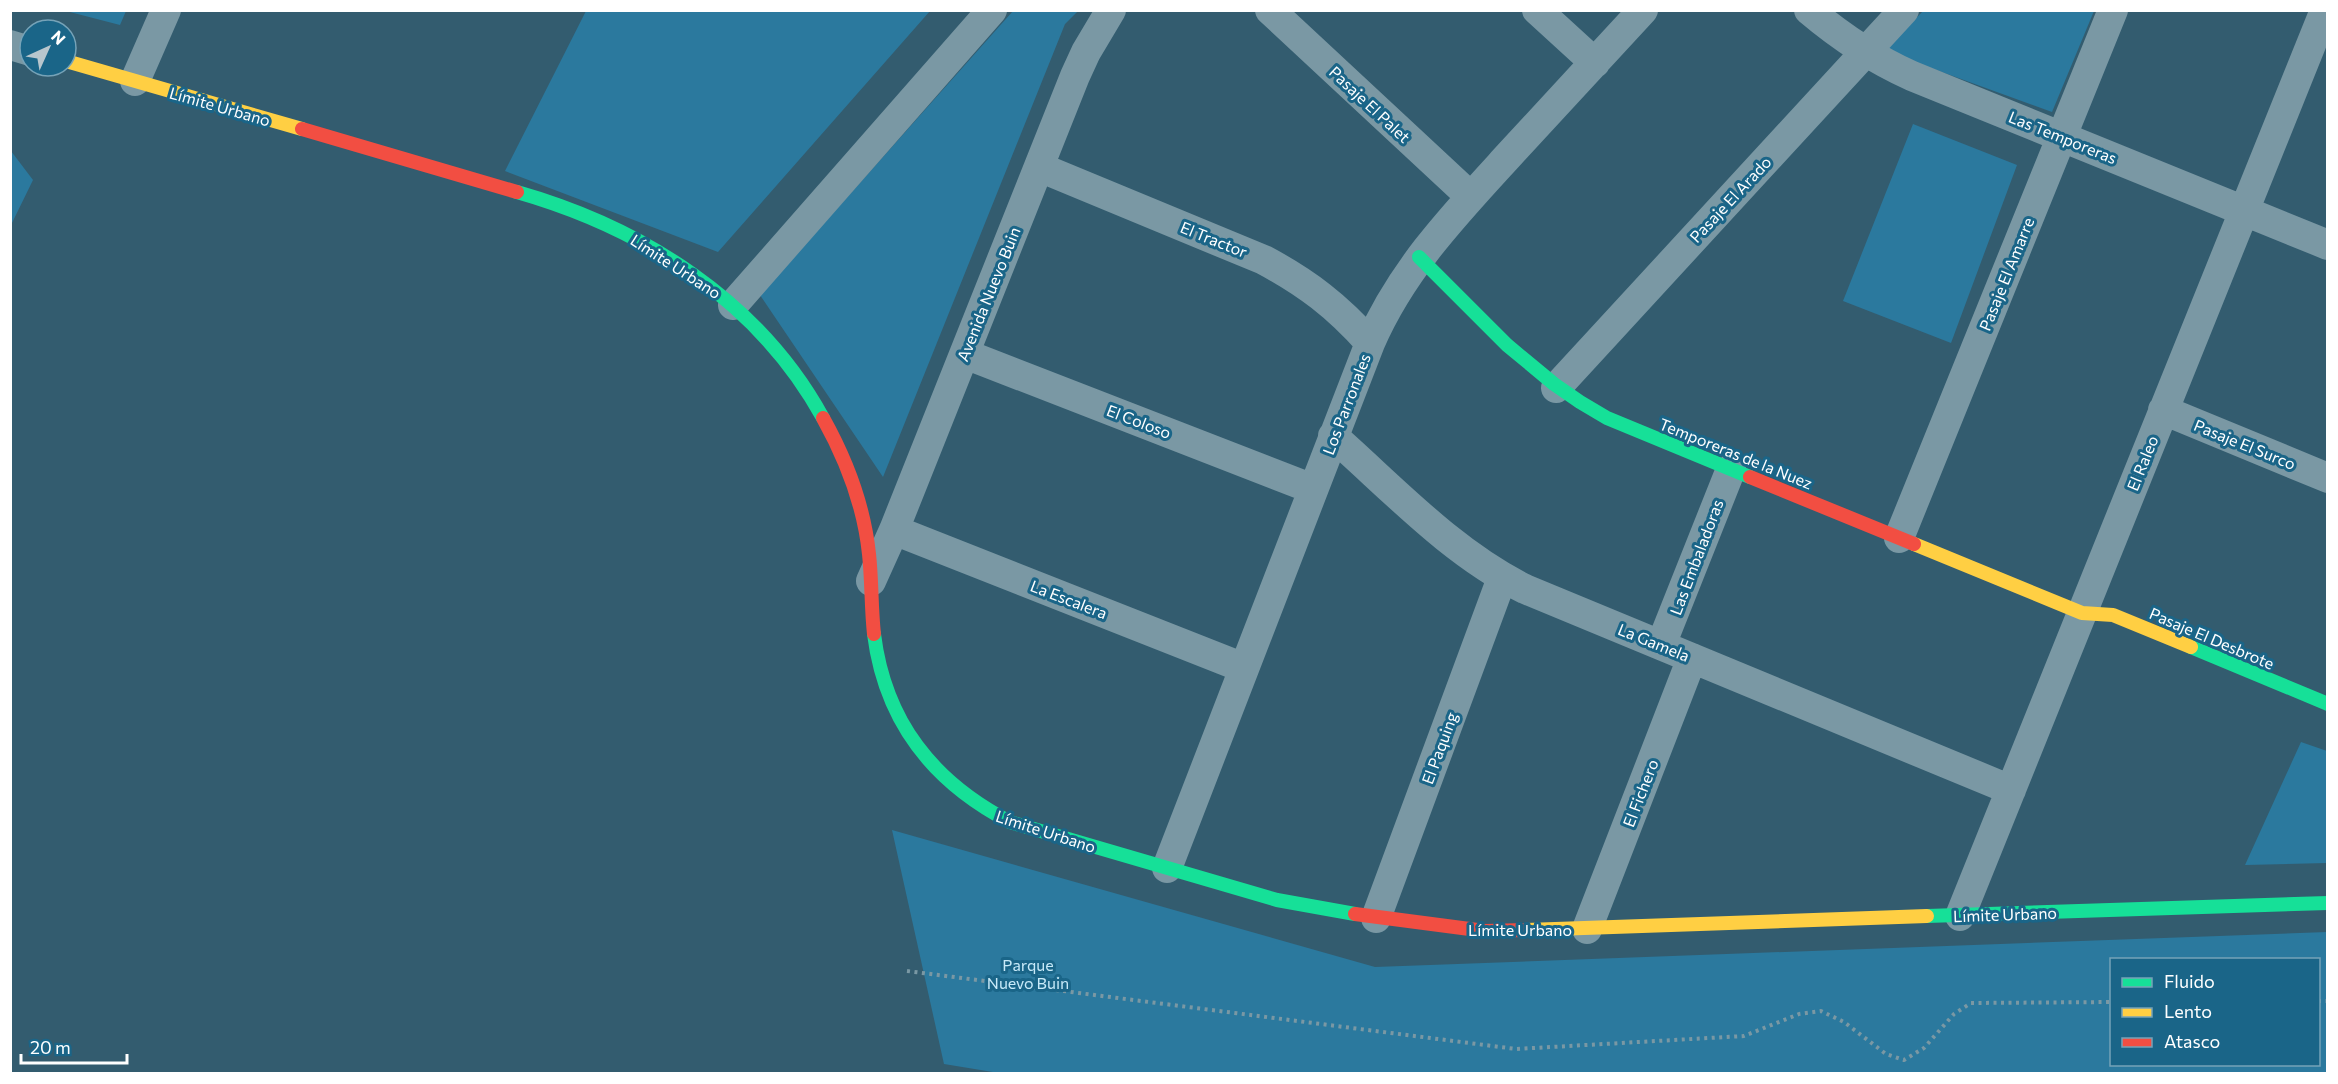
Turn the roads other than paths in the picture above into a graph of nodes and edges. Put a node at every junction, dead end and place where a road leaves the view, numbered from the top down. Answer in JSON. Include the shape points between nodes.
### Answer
{"nodes":[{"id":1,"x":166,"y":10,"type":"edge"},
{"id":2,"x":992,"y":10,"type":"edge"},
{"id":3,"x":1111,"y":10,"type":"edge"},
{"id":4,"x":1270,"y":10,"type":"edge"},
{"id":5,"x":1538,"y":10,"type":"edge"},
{"id":6,"x":1643,"y":10,"type":"edge"},
{"id":7,"x":1809,"y":10,"type":"edge"},
{"id":8,"x":1904,"y":10,"type":"edge"},
{"id":9,"x":2113,"y":10,"type":"edge"},
{"id":10,"x":2325,"y":10,"type":"edge"},
{"id":11,"x":1865,"y":52,"type":"junction"},
{"id":12,"x":1595,"y":63,"type":"junction"},
{"id":13,"x":78,"y":64,"type":"edge"},
{"id":14,"x":135,"y":81,"type":"junction"},
{"id":15,"x":2062,"y":137,"type":"junction"},
{"id":16,"x":1039,"y":167,"type":"junction"},
{"id":17,"x":1471,"y":197,"type":"junction"},
{"id":18,"x":2244,"y":211,"type":"junction"},
{"id":19,"x":2328,"y":244,"type":"edge"},
{"id":20,"x":1419,"y":257,"type":"junction"},
{"id":21,"x":733,"y":305,"type":"junction"},
{"id":22,"x":1370,"y":343,"type":"junction"},
{"id":23,"x":964,"y":354,"type":"junction"},
{"id":24,"x":1556,"y":388,"type":"junction"},
{"id":25,"x":2163,"y":410,"type":"junction"},
{"id":26,"x":1333,"y":436,"type":"junction"},
{"id":27,"x":1731,"y":469,"type":"junction"},
{"id":28,"x":2328,"y":477,"type":"edge"},
{"id":29,"x":1313,"y":489,"type":"junction"},
{"id":30,"x":894,"y":530,"type":"junction"},
{"id":31,"x":1899,"y":537,"type":"junction"},
{"id":32,"x":1502,"y":578,"type":"junction"},
{"id":33,"x":871,"y":581,"type":"junction"},
{"id":34,"x":2082,"y":613,"type":"junction"},
{"id":35,"x":1661,"y":645,"type":"junction"},
{"id":36,"x":1692,"y":658,"type":"junction"},
{"id":37,"x":1244,"y":668,"type":"junction"},
{"id":38,"x":2328,"y":704,"type":"edge"},
{"id":39,"x":2011,"y":790,"type":"junction"},
{"id":40,"x":1167,"y":868,"type":"junction"},
{"id":41,"x":2328,"y":903,"type":"edge"},
{"id":42,"x":1960,"y":916,"type":"junction"},
{"id":43,"x":1376,"y":918,"type":"junction"},
{"id":44,"x":1587,"y":929,"type":"junction"}],
"edges":[{"from":1,"to":14,"type":"street"},
{"from":2,"to":21,"type":"street"},
{"from":3,"to":16,"type":"street","name":"Avenida Nuevo Buin","via":[[1086,52]]},
{"from":4,"to":17,"type":"street","name":"Pasaje El Palet"},
{"from":5,"to":12,"type":"street"},
{"from":6,"to":12,"type":"street","name":"Los Parronales"},
{"from":7,"to":11,"type":"street","name":"Las Temporeras"},
{"from":8,"to":11,"type":"street","name":"Pasaje El Arado"},
{"from":9,"to":15,"type":"street","name":"Pasaje El Amarre"},
{"from":10,"to":18,"type":"street","name":"El Raleo"},
{"from":11,"to":15,"type":"street","name":"Las Temporeras","via":[[1912,76]]},
{"from":11,"to":24,"type":"street","name":"Pasaje El Arado"},
{"from":12,"to":17,"type":"street","name":"Los Parronales"},
{"from":13,"to":14,"type":"street","name":"Límite Urbano"},
{"from":14,"to":21,"type":"street","name":"Límite Urbano","via":[[585,215],[667,256]]},
{"from":15,"to":18,"type":"street","name":"Las Temporeras"},
{"from":15,"to":31,"type":"street","name":"Pasaje El Amarre"},
{"from":16,"to":22,"type":"street","name":"El Tractor","via":[[1264,260],[1296,277],[1326,298]]},
{"from":16,"to":23,"type":"street","name":"Avenida Nuevo Buin"},
{"from":17,"to":20,"type":"street","name":"Los Parronales"},
{"from":18,"to":19,"type":"street","name":"Las Temporeras"},
{"from":18,"to":25,"type":"street","name":"El Raleo"},
{"from":20,"to":22,"type":"street","name":"Los Parronales","via":[[1395,293]]},
{"from":20,"to":24,"type":"street","name":"Temporeras de la Nuez","via":[[1504,343]]},
{"from":21,"to":33,"type":"street","name":"Límite Urbano","via":[[787,363],[831,434],[862,513]]},
{"from":22,"to":26,"type":"street","name":"Los Parronales"},
{"from":23,"to":29,"type":"street","name":"El Coloso"},
{"from":23,"to":30,"type":"street","name":"Avenida Nuevo Buin"},
{"from":24,"to":27,"type":"street","name":"Temporeras de la Nuez","via":[[1607,418]]},
{"from":25,"to":28,"type":"street","name":"Pasaje El Surco"},
{"from":25,"to":34,"type":"street","name":"El Raleo"},
{"from":26,"to":29,"type":"street","name":"Los Parronales"},
{"from":26,"to":32,"type":"street","name":"La Gamela","via":[[1466,554]]},
{"from":27,"to":31,"type":"street","name":"Temporeras de la Nuez"},
{"from":27,"to":35,"type":"street","name":"Las Embaladoras"},
{"from":29,"to":37,"type":"street","name":"Los Parronales"},
{"from":30,"to":33,"type":"street","name":"Avenida Nuevo Buin"},
{"from":30,"to":37,"type":"street","name":"La Escalera"},
{"from":31,"to":34,"type":"street","name":"Temporeras de la Nuez"},
{"from":32,"to":35,"type":"street","name":"La Gamela"},
{"from":32,"to":43,"type":"street","name":"El Paquing"},
{"from":33,"to":40,"type":"street","name":"Límite Urbano","via":[[874,636],[887,690],[917,748],[940,776],[963,796],[1010,822]]},
{"from":34,"to":38,"type":"street","name":"Pasaje El Desbrote","via":[[2113,615]]},
{"from":34,"to":39,"type":"street","name":"El Raleo"},
{"from":35,"to":36,"type":"street","name":"La Gamela"},
{"from":36,"to":39,"type":"street","name":"La Gamela"},
{"from":36,"to":44,"type":"street","name":"El Fichero"},
{"from":37,"to":40,"type":"street","name":"Los Parronales"},
{"from":39,"to":42,"type":"street","name":"El Raleo"},
{"from":40,"to":43,"type":"street","name":"Límite Urbano","via":[[1276,900]]},
{"from":41,"to":42,"type":"street","name":"Límite Urbano"},
{"from":42,"to":44,"type":"street","name":"Límite Urbano"},
{"from":43,"to":44,"type":"street","name":"Límite Urbano","via":[[1485,931]]}]}
